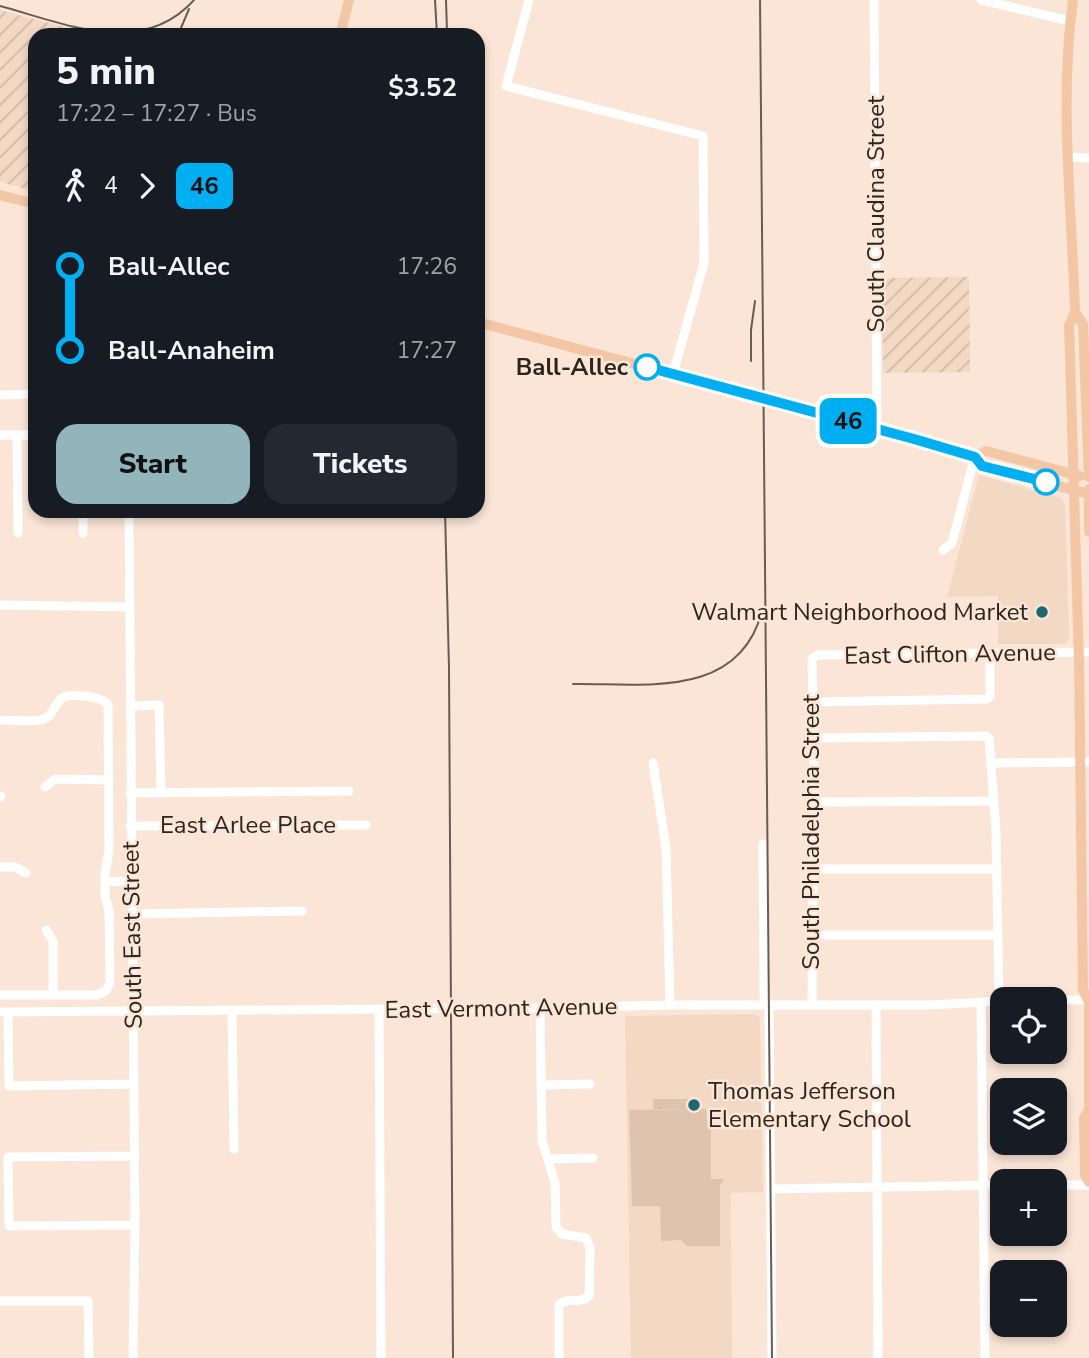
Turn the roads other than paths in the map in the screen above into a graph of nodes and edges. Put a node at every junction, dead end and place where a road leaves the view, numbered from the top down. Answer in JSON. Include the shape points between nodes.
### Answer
{"nodes":[{"id":1,"x":349,"y":0,"type":"edge"},
{"id":2,"x":529,"y":0,"type":"edge"},
{"id":3,"x":874,"y":0,"type":"edge"},
{"id":4,"x":981,"y":0,"type":"edge"},
{"id":5,"x":1073,"y":0,"type":"edge"},
{"id":6,"x":1070,"y":21,"type":"junction"},
{"id":7,"x":342,"y":28,"type":"edge"},
{"id":8,"x":1069,"y":157,"type":"junction"},
{"id":9,"x":1089,"y":158,"type":"edge"},
{"id":10,"x":0,"y":195,"type":"edge"},
{"id":11,"x":28,"y":202,"type":"edge"},
{"id":12,"x":1075,"y":312,"type":"junction"},
{"id":13,"x":485,"y":323,"type":"edge"},
{"id":14,"x":673,"y":374,"type":"junction"},
{"id":15,"x":28,"y":394,"type":"edge"},
{"id":16,"x":0,"y":395,"type":"edge"},
{"id":17,"x":877,"y":429,"type":"junction"},
{"id":18,"x":0,"y":435,"type":"edge"},
{"id":19,"x":17,"y":435,"type":"junction"},
{"id":20,"x":28,"y":435,"type":"edge"},
{"id":21,"x":975,"y":457,"type":"junction"},
{"id":22,"x":1075,"y":475,"type":"junction"},
{"id":23,"x":1089,"y":479,"type":"edge"},
{"id":24,"x":1075,"y":491,"type":"junction"},
{"id":25,"x":1089,"y":494,"type":"edge"},
{"id":26,"x":83,"y":518,"type":"edge"},
{"id":27,"x":129,"y":518,"type":"edge"},
{"id":28,"x":1089,"y":532,"type":"edge"},
{"id":29,"x":18,"y":533,"type":"dead end"},
{"id":30,"x":83,"y":533,"type":"dead end"},
{"id":31,"x":943,"y":550,"type":"dead end"},
{"id":32,"x":0,"y":605,"type":"edge"},
{"id":33,"x":130,"y":607,"type":"junction"},
{"id":34,"x":1084,"y":653,"type":"edge"},
{"id":35,"x":990,"y":654,"type":"junction"},
{"id":36,"x":812,"y":659,"type":"joint"},
{"id":37,"x":811,"y":702,"type":"junction"},
{"id":38,"x":130,"y":706,"type":"junction"},
{"id":39,"x":1080,"y":716,"type":"junction"},
{"id":40,"x":0,"y":720,"type":"edge"},
{"id":41,"x":814,"y":738,"type":"junction"},
{"id":42,"x":1089,"y":741,"type":"edge"},
{"id":43,"x":1084,"y":762,"type":"edge"},
{"id":44,"x":653,"y":763,"type":"dead end"},
{"id":45,"x":992,"y":763,"type":"junction"},
{"id":46,"x":109,"y":780,"type":"junction"},
{"id":47,"x":45,"y":787,"type":"dead end"},
{"id":48,"x":349,"y":791,"type":"dead end"},
{"id":49,"x":161,"y":792,"type":"junction"},
{"id":50,"x":130,"y":793,"type":"junction"},
{"id":51,"x":993,"y":801,"type":"junction"},
{"id":52,"x":813,"y":802,"type":"junction"},
{"id":53,"x":366,"y":825,"type":"dead end"},
{"id":54,"x":130,"y":826,"type":"junction"},
{"id":55,"x":763,"y":844,"type":"dead end"},
{"id":56,"x":0,"y":867,"type":"edge"},
{"id":57,"x":812,"y":869,"type":"junction"},
{"id":58,"x":996,"y":869,"type":"junction"},
{"id":59,"x":26,"y":873,"type":"dead end"},
{"id":60,"x":131,"y":881,"type":"junction"},
{"id":61,"x":105,"y":882,"type":"junction"},
{"id":62,"x":302,"y":911,"type":"dead end"},
{"id":63,"x":131,"y":914,"type":"junction"},
{"id":64,"x":46,"y":930,"type":"dead end"},
{"id":65,"x":812,"y":935,"type":"junction"},
{"id":66,"x":998,"y":935,"type":"junction"},
{"id":67,"x":1000,"y":987,"type":"edge"},
{"id":68,"x":0,"y":995,"type":"edge"},
{"id":69,"x":53,"y":995,"type":"junction"},
{"id":70,"x":1089,"y":999,"type":"edge"},
{"id":71,"x":1067,"y":1000,"type":"edge"},
{"id":72,"x":981,"y":1002,"type":"junction"},
{"id":73,"x":990,"y":1002,"type":"edge"},
{"id":74,"x":670,"y":1005,"type":"junction"},
{"id":75,"x":876,"y":1005,"type":"junction"},
{"id":76,"x":769,"y":1006,"type":"junction"},
{"id":77,"x":812,"y":1006,"type":"junction"},
{"id":78,"x":540,"y":1008,"type":"junction"},
{"id":79,"x":379,"y":1009,"type":"junction"},
{"id":80,"x":132,"y":1011,"type":"junction"},
{"id":81,"x":232,"y":1011,"type":"junction"},
{"id":82,"x":4,"y":1012,"type":"edge"},
{"id":83,"x":133,"y":1084,"type":"junction"},
{"id":84,"x":541,"y":1084,"type":"junction"},
{"id":85,"x":590,"y":1084,"type":"dead end"},
{"id":86,"x":1089,"y":1110,"type":"edge"},
{"id":87,"x":234,"y":1149,"type":"dead end"},
{"id":88,"x":134,"y":1156,"type":"junction"},
{"id":89,"x":593,"y":1157,"type":"dead end"},
{"id":90,"x":548,"y":1159,"type":"junction"},
{"id":91,"x":1089,"y":1183,"type":"edge"},
{"id":92,"x":1067,"y":1184,"type":"edge"},
{"id":93,"x":983,"y":1185,"type":"junction"},
{"id":94,"x":990,"y":1185,"type":"edge"},
{"id":95,"x":877,"y":1187,"type":"junction"},
{"id":96,"x":770,"y":1189,"type":"junction"},
{"id":97,"x":135,"y":1225,"type":"junction"},
{"id":98,"x":0,"y":1301,"type":"edge"},
{"id":99,"x":89,"y":1358,"type":"edge"},
{"id":100,"x":133,"y":1358,"type":"edge"},
{"id":101,"x":381,"y":1358,"type":"edge"},
{"id":102,"x":559,"y":1358,"type":"edge"},
{"id":103,"x":772,"y":1358,"type":"edge"},
{"id":104,"x":878,"y":1358,"type":"edge"},
{"id":105,"x":985,"y":1358,"type":"edge"}],
"edges":[{"from":1,"to":7,"type":"main road"},
{"from":2,"to":14,"type":"street","via":[[506,86],[703,136],[704,263]]},
{"from":3,"to":17,"type":"street","name":"South Claudina Street"},
{"from":4,"to":6,"type":"street"},
{"from":5,"to":6,"type":"main road"},
{"from":6,"to":8,"type":"main road"},
{"from":8,"to":9,"type":"street"},
{"from":8,"to":12,"type":"main road"},
{"from":10,"to":11,"type":"main road"},
{"from":12,"to":22,"type":"main road","via":[[1069,325]]},
{"from":12,"to":23,"type":"main road","via":[[1083,324]]},
{"from":13,"to":14,"type":"main road"},
{"from":14,"to":17,"type":"main road"},
{"from":15,"to":16,"type":"street"},
{"from":17,"to":21,"type":"main road"},
{"from":18,"to":19,"type":"street"},
{"from":19,"to":20,"type":"street"},
{"from":19,"to":29,"type":"street"},
{"from":21,"to":22,"type":"main road","via":[[986,451]]},
{"from":21,"to":24,"type":"main road","via":[[982,466]]},
{"from":21,"to":31,"type":"street","via":[[952,543]]},
{"from":22,"to":23,"type":"main road"},
{"from":22,"to":24,"type":"main road"},
{"from":23,"to":25,"type":"main road"},
{"from":24,"to":25,"type":"main road"},
{"from":24,"to":34,"type":"main road"},
{"from":25,"to":28,"type":"main road"},
{"from":26,"to":30,"type":"street"},
{"from":27,"to":33,"type":"street","name":"South East Street"},
{"from":32,"to":33,"type":"street"},
{"from":33,"to":38,"type":"street","name":"South East Street"},
{"from":34,"to":35,"type":"street","name":"East Clifton Avenue"},
{"from":34,"to":39,"type":"main road"},
{"from":35,"to":36,"type":"street","name":"East Clifton Avenue","via":[[818,655]]},
{"from":35,"to":37,"type":"street","via":[[990,696],[985,700]]},
{"from":36,"to":37,"type":"street","name":"South Philadelphia Street"},
{"from":37,"to":41,"type":"street","name":"South Philadelphia Street"},
{"from":38,"to":49,"type":"street","via":[[159,705]]},
{"from":38,"to":50,"type":"street","name":"South East Street"},
{"from":39,"to":42,"type":"main road"},
{"from":39,"to":43,"type":"main road"},
{"from":40,"to":46,"type":"street","via":[[49,721],[62,698],[105,700]]},
{"from":41,"to":45,"type":"street","via":[[989,738]]},
{"from":41,"to":52,"type":"street","name":"South Philadelphia Street"},
{"from":43,"to":45,"type":"street"},
{"from":43,"to":70,"type":"main road","via":[[1083,989]]},
{"from":44,"to":74,"type":"street","via":[[666,848]]},
{"from":45,"to":51,"type":"street"},
{"from":46,"to":47,"type":"street","via":[[55,779]]},
{"from":46,"to":61,"type":"street"},
{"from":48,"to":49,"type":"street"},
{"from":49,"to":50,"type":"street"},
{"from":50,"to":54,"type":"street","name":"South East Street"},
{"from":51,"to":52,"type":"street"},
{"from":51,"to":58,"type":"street"},
{"from":52,"to":57,"type":"street","name":"South Philadelphia Street"},
{"from":53,"to":54,"type":"street","name":"East Arlee Place"},
{"from":54,"to":60,"type":"street","name":"South East Street"},
{"from":55,"to":76,"type":"street","via":[[764,997]]},
{"from":56,"to":59,"type":"street"},
{"from":57,"to":58,"type":"street"},
{"from":57,"to":65,"type":"street","name":"South Philadelphia Street"},
{"from":58,"to":66,"type":"street"},
{"from":60,"to":61,"type":"street"},
{"from":60,"to":63,"type":"street","name":"South East Street"},
{"from":61,"to":69,"type":"street","via":[[110,958],[106,991]]},
{"from":62,"to":63,"type":"street"},
{"from":63,"to":80,"type":"street","name":"South East Street"},
{"from":64,"to":69,"type":"street","via":[[52,941]]},
{"from":65,"to":66,"type":"street"},
{"from":65,"to":77,"type":"street","name":"South Philadelphia Street"},
{"from":66,"to":67,"type":"street"},
{"from":68,"to":69,"type":"street"},
{"from":70,"to":71,"type":"street"},
{"from":70,"to":86,"type":"main road"},
{"from":72,"to":73,"type":"street","name":"East Vermont Avenue"},
{"from":72,"to":75,"type":"street","name":"East Vermont Avenue"},
{"from":72,"to":93,"type":"street"},
{"from":74,"to":76,"type":"street","name":"East Vermont Avenue"},
{"from":74,"to":78,"type":"street","name":"East Vermont Avenue"},
{"from":75,"to":77,"type":"street","name":"East Vermont Avenue"},
{"from":75,"to":95,"type":"street"},
{"from":76,"to":77,"type":"street","name":"East Vermont Avenue"},
{"from":76,"to":96,"type":"street"},
{"from":78,"to":79,"type":"street","name":"East Vermont Avenue"},
{"from":78,"to":84,"type":"street"},
{"from":79,"to":81,"type":"street","name":"East Vermont Avenue"},
{"from":79,"to":101,"type":"street"},
{"from":80,"to":81,"type":"street","name":"East Vermont Avenue"},
{"from":80,"to":82,"type":"street","name":"East Vermont Avenue"},
{"from":80,"to":83,"type":"street","name":"South East Street"},
{"from":81,"to":87,"type":"street"},
{"from":82,"to":83,"type":"street","via":[[9,1086]]},
{"from":83,"to":88,"type":"street","name":"South East Street"},
{"from":84,"to":85,"type":"street"},
{"from":84,"to":90,"type":"street","via":[[542,1142]]},
{"from":86,"to":91,"type":"main road","via":[[1084,1118]]},
{"from":88,"to":97,"type":"street","name":"South East Street"},
{"from":88,"to":97,"type":"street","via":[[8,1157],[9,1226]]},
{"from":89,"to":90,"type":"street"},
{"from":90,"to":102,"type":"street","via":[[555,1188],[556,1227],[562,1234],[586,1238],[589,1244],[589,1296],[559,1305]]},
{"from":91,"to":92,"type":"street"},
{"from":93,"to":94,"type":"street"},
{"from":93,"to":95,"type":"street"},
{"from":93,"to":105,"type":"street"},
{"from":95,"to":96,"type":"street"},
{"from":95,"to":104,"type":"street"},
{"from":96,"to":103,"type":"street"},
{"from":97,"to":100,"type":"street","name":"South East Street"},
{"from":98,"to":99,"type":"street","via":[[88,1301]]}]}
